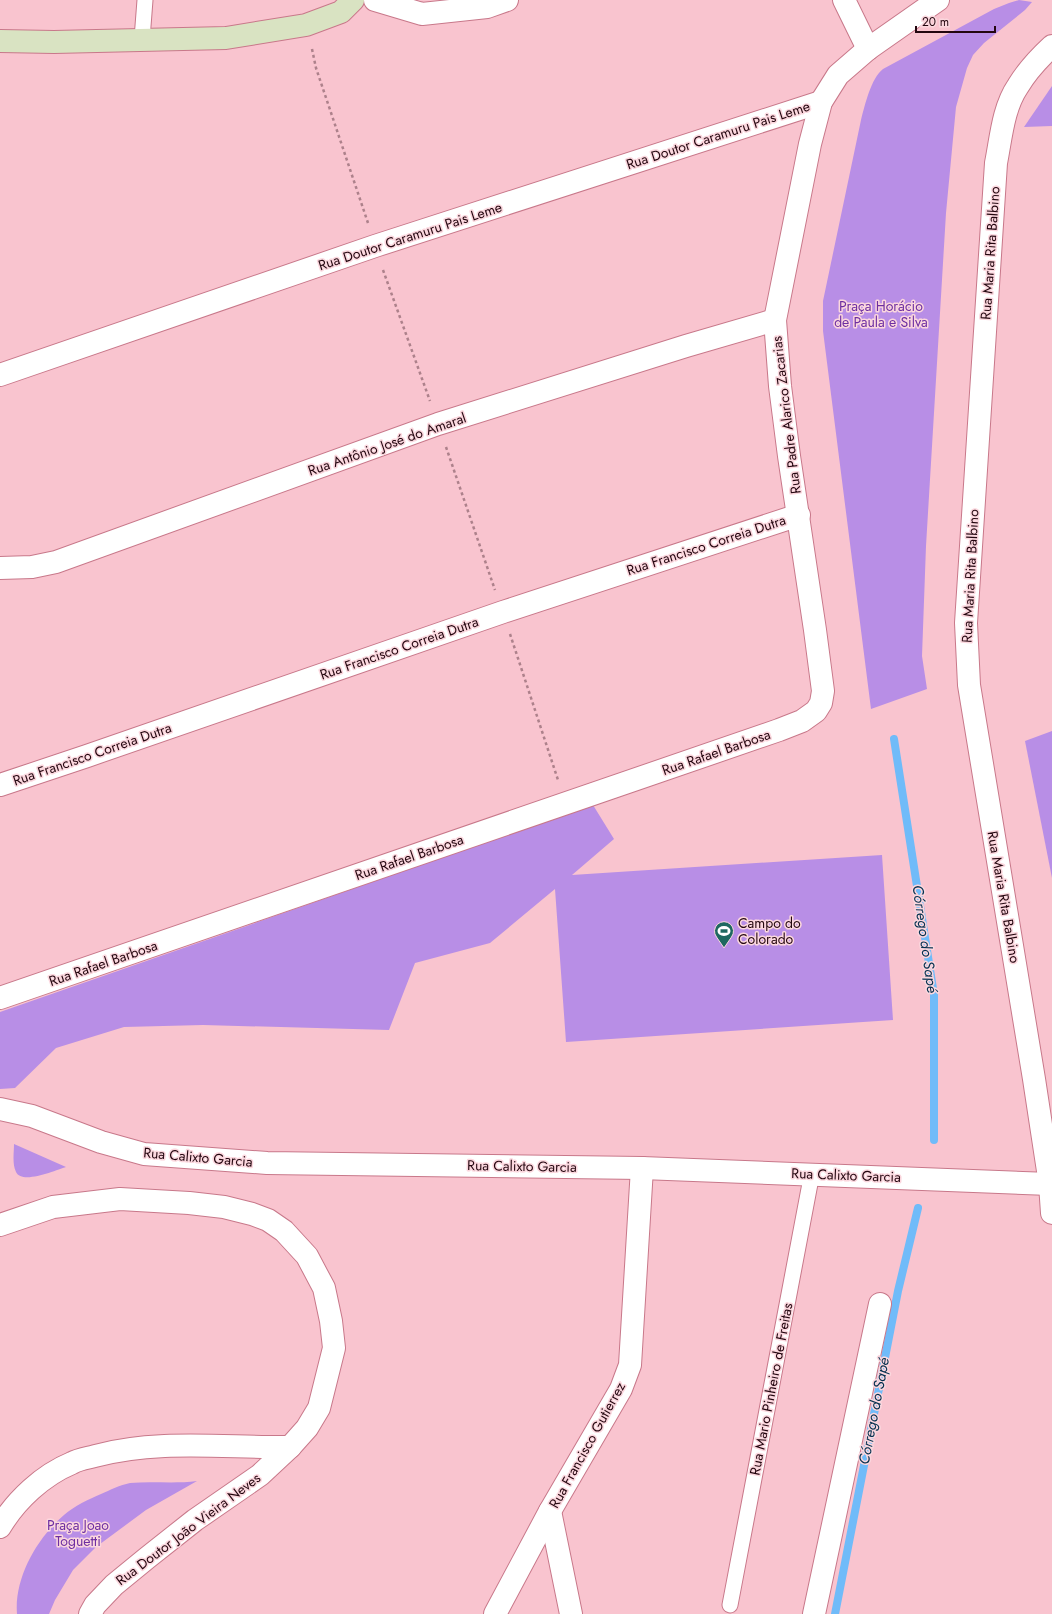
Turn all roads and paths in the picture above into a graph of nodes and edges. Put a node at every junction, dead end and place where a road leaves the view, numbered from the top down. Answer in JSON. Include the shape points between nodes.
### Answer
{"nodes":[{"id":1,"x":145,"y":0,"type":"edge"},
{"id":2,"x":375,"y":0,"type":"edge"},
{"id":3,"x":507,"y":0,"type":"edge"},
{"id":4,"x":844,"y":0,"type":"edge"},
{"id":5,"x":938,"y":0,"type":"edge"},
{"id":6,"x":343,"y":4,"type":"edge"},
{"id":7,"x":142,"y":39,"type":"junction"},
{"id":8,"x":0,"y":41,"type":"edge"},
{"id":9,"x":1052,"y":46,"type":"edge"},
{"id":10,"x":868,"y":49,"type":"junction"},
{"id":11,"x":821,"y":102,"type":"junction"},
{"id":12,"x":775,"y":320,"type":"junction"},
{"id":13,"x":0,"y":375,"type":"edge"},
{"id":14,"x":799,"y":515,"type":"junction"},
{"id":15,"x":0,"y":568,"type":"edge"},
{"id":16,"x":816,"y":711,"type":"joint"},
{"id":17,"x":0,"y":785,"type":"edge"},
{"id":18,"x":0,"y":998,"type":"edge"},
{"id":19,"x":0,"y":1109,"type":"edge"},
{"id":20,"x":642,"y":1168,"type":"junction"},
{"id":21,"x":812,"y":1173,"type":"junction"},
{"id":22,"x":1050,"y":1184,"type":"junction"},
{"id":23,"x":1052,"y":1213,"type":"edge"},
{"id":24,"x":0,"y":1225,"type":"edge"},
{"id":25,"x":880,"y":1304,"type":"dead end"},
{"id":26,"x":290,"y":1447,"type":"junction"},
{"id":27,"x":550,"y":1511,"type":"junction"},
{"id":28,"x":0,"y":1527,"type":"edge"},
{"id":29,"x":730,"y":1605,"type":"dead end"},
{"id":30,"x":90,"y":1614,"type":"edge"},
{"id":31,"x":495,"y":1614,"type":"edge"},
{"id":32,"x":570,"y":1614,"type":"edge"},
{"id":33,"x":814,"y":1614,"type":"edge"}],
"edges":[{"from":1,"to":7,"type":"lane"},
{"from":2,"to":3,"type":"street","via":[[422,14],[487,7]]},
{"from":4,"to":10,"type":"street"},
{"from":5,"to":10,"type":"street","name":"Rua Padre Alarico Zacarias"},
{"from":6,"to":7,"type":"main road","via":[[306,25],[264,33],[226,38]]},
{"from":7,"to":8,"type":"main road"},
{"from":9,"to":22,"type":"street","name":"Rua Maria Rita Balbino","via":[[1037,60],[1017,87],[1006,112],[996,163],[966,623],[969,686]]},
{"from":10,"to":11,"type":"street","name":"Rua Padre Alarico Zacarias","via":[[838,74]]},
{"from":11,"to":12,"type":"street","name":"Rua Padre Alarico Zacarias","via":[[796,206]]},
{"from":11,"to":13,"type":"street","name":"Rua Doutor Caramuru Pais Leme","via":[[375,246]]},
{"from":12,"to":14,"type":"street","name":"Rua Padre Alarico Zacarias","via":[[780,386]]},
{"from":12,"to":15,"type":"street","name":"Rua Antônio José do Amaral","via":[[438,424],[56,562],[32,567]]},
{"from":14,"to":16,"type":"street","name":"Rua Padre Alarico Zacarias","via":[[823,691],[821,703]]},
{"from":14,"to":17,"type":"street","name":"Rua Francisco Correia Dutra","via":[[502,612]]},
{"from":16,"to":18,"type":"street","name":"Rua Rafael Barbosa","via":[[802,721],[772,733]]},
{"from":19,"to":20,"type":"street","name":"Rua Calixto Garcia","via":[[32,1116],[101,1142],[144,1154],[267,1163]]},
{"from":20,"to":21,"type":"street","name":"Rua Calixto Garcia"},
{"from":20,"to":27,"type":"street","name":"Rua Francisco Gutierrez","via":[[630,1365],[621,1389]]},
{"from":21,"to":22,"type":"street","name":"Rua Calixto Garcia"},
{"from":21,"to":29,"type":"lane","name":"Rua Mario Pinheiro de Freitas"},
{"from":22,"to":23,"type":"street","name":"Rua Maria Rita Balbino"},
{"from":24,"to":26,"type":"street","name":"Rua Doutor João Vieira Neves","via":[[53,1207],[120,1199],[189,1202],[224,1207],[262,1218],[284,1231],[307,1256],[324,1288],[334,1348],[319,1408],[307,1428]]},
{"from":25,"to":33,"type":"street"},
{"from":26,"to":28,"type":"street","via":[[149,1447],[112,1452],[72,1462],[46,1477],[22,1498]]},
{"from":26,"to":30,"type":"street","name":"Rua Doutor João Vieira Neves","via":[[260,1475],[196,1520],[114,1585]]},
{"from":27,"to":31,"type":"street","name":"Rua Francisco Gutierrez"},
{"from":27,"to":32,"type":"street"}]}
